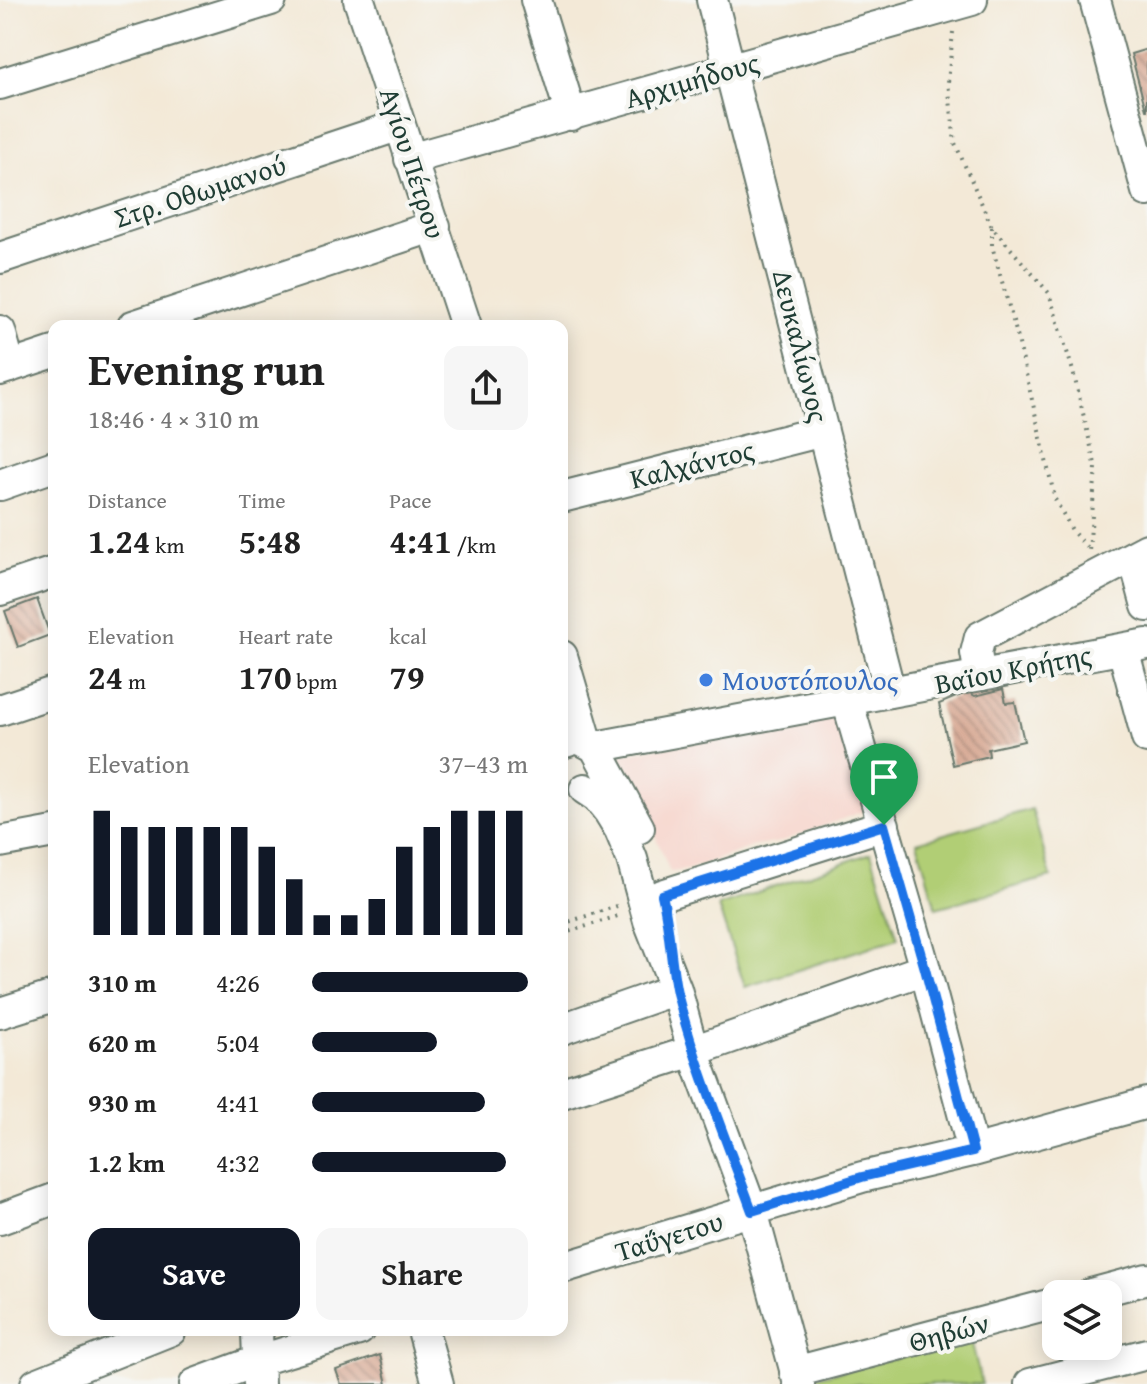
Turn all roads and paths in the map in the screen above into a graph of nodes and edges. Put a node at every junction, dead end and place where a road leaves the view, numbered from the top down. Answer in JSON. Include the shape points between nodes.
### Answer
{"nodes":[{"id":1,"x":271,"y":0,"type":"edge"},
{"id":2,"x":359,"y":0,"type":"edge"},
{"id":3,"x":536,"y":0,"type":"edge"},
{"id":4,"x":712,"y":0,"type":"edge"},
{"id":5,"x":1095,"y":0,"type":"edge"},
{"id":6,"x":941,"y":5,"type":"edge"},
{"id":7,"x":730,"y":69,"type":"junction"},
{"id":8,"x":0,"y":84,"type":"edge"},
{"id":9,"x":571,"y":115,"type":"junction"},
{"id":10,"x":400,"y":125,"type":"junction"},
{"id":11,"x":410,"y":159,"type":"junction"},
{"id":12,"x":1147,"y":191,"type":"edge"},
{"id":13,"x":435,"y":226,"type":"junction"},
{"id":14,"x":992,"y":227,"type":"junction"},
{"id":15,"x":0,"y":258,"type":"edge"},
{"id":16,"x":151,"y":320,"type":"edge"},
{"id":17,"x":463,"y":320,"type":"edge"},
{"id":18,"x":0,"y":331,"type":"edge"},
{"id":19,"x":48,"y":354,"type":"edge"},
{"id":20,"x":5,"y":369,"type":"edge"},
{"id":21,"x":823,"y":431,"type":"junction"},
{"id":22,"x":48,"y":469,"type":"edge"},
{"id":23,"x":0,"y":485,"type":"edge"},
{"id":24,"x":568,"y":495,"type":"edge"},
{"id":25,"x":1140,"y":553,"type":"edge"},
{"id":26,"x":1093,"y":563,"type":"junction"},
{"id":27,"x":48,"y":574,"type":"edge"},
{"id":28,"x":0,"y":590,"type":"edge"},
{"id":29,"x":1147,"y":606,"type":"edge"},
{"id":30,"x":1135,"y":646,"type":"edge"},
{"id":31,"x":980,"y":675,"type":"junction"},
{"id":32,"x":568,"y":679,"type":"edge"},
{"id":33,"x":890,"y":692,"type":"junction"},
{"id":34,"x":48,"y":694,"type":"edge"},
{"id":35,"x":847,"y":700,"type":"junction"},
{"id":36,"x":0,"y":710,"type":"edge"},
{"id":37,"x":1147,"y":738,"type":"edge"},
{"id":38,"x":586,"y":747,"type":"edge"},
{"id":39,"x":574,"y":787,"type":"edge"},
{"id":40,"x":884,"y":825,"type":"junction"},
{"id":41,"x":48,"y":833,"type":"edge"},
{"id":42,"x":0,"y":842,"type":"edge"},
{"id":43,"x":649,"y":900,"type":"junction"},
{"id":44,"x":577,"y":919,"type":"junction"},
{"id":45,"x":568,"y":922,"type":"edge"},
{"id":46,"x":580,"y":928,"type":"junction"},
{"id":47,"x":568,"y":932,"type":"edge"},
{"id":48,"x":925,"y":969,"type":"junction"},
{"id":49,"x":676,"y":989,"type":"junction"},
{"id":50,"x":48,"y":998,"type":"edge"},
{"id":51,"x":0,"y":1013,"type":"edge"},
{"id":52,"x":568,"y":1027,"type":"edge"},
{"id":53,"x":693,"y":1051,"type":"junction"},
{"id":54,"x":568,"y":1091,"type":"edge"},
{"id":55,"x":1147,"y":1103,"type":"edge"},
{"id":56,"x":973,"y":1151,"type":"junction"},
{"id":57,"x":48,"y":1201,"type":"edge"},
{"id":58,"x":752,"y":1211,"type":"junction"},
{"id":59,"x":0,"y":1219,"type":"edge"},
{"id":60,"x":568,"y":1266,"type":"edge"},
{"id":61,"x":1147,"y":1279,"type":"edge"},
{"id":62,"x":1122,"y":1286,"type":"edge"},
{"id":63,"x":1042,"y":1307,"type":"edge"},
{"id":64,"x":156,"y":1336,"type":"edge"},
{"id":65,"x":325,"y":1336,"type":"edge"},
{"id":66,"x":425,"y":1336,"type":"edge"},
{"id":67,"x":256,"y":1348,"type":"edge"},
{"id":68,"x":1147,"y":1354,"type":"edge"},
{"id":69,"x":797,"y":1378,"type":"edge"},
{"id":70,"x":36,"y":1384,"type":"edge"},
{"id":71,"x":195,"y":1384,"type":"edge"},
{"id":72,"x":438,"y":1384,"type":"edge"},
{"id":73,"x":1030,"y":1384,"type":"edge"}],
"edges":[{"from":1,"to":8,"type":"street"},
{"from":2,"to":10,"type":"street","name":"Αγίου Πέτρου"},
{"from":3,"to":9,"type":"street"},
{"from":4,"to":7,"type":"street","name":"Δευκαλίωνος"},
{"from":5,"to":12,"type":"street"},
{"from":6,"to":7,"type":"street","name":"Αρχιμήδους"},
{"from":6,"to":14,"type":"path","via":[[954,22],[948,82],[955,143]]},
{"from":7,"to":9,"type":"street","name":"Αρχιμήδους"},
{"from":7,"to":21,"type":"street","name":"Δευκαλίωνος"},
{"from":9,"to":11,"type":"street","name":"Αρχιμήδους"},
{"from":10,"to":11,"type":"street","name":"Αγίου Πέτρου"},
{"from":10,"to":15,"type":"street","name":"Στρ. Οθωμανού"},
{"from":11,"to":13,"type":"street","name":"Αγίου Πέτρου"},
{"from":13,"to":16,"type":"street"},
{"from":13,"to":17,"type":"street","name":"Αγίου Πέτρου"},
{"from":14,"to":26,"type":"path","via":[[992,246],[1055,499]]},
{"from":14,"to":26,"type":"path","via":[[1049,293],[1073,371],[1096,468]]},
{"from":18,"to":20,"type":"street"},
{"from":19,"to":20,"type":"street"},
{"from":21,"to":24,"type":"street","name":"Καλχάντος"},
{"from":21,"to":33,"type":"street","name":"Δευκαλίωνος"},
{"from":22,"to":23,"type":"street"},
{"from":25,"to":26,"type":"street"},
{"from":25,"to":29,"type":"street"},
{"from":26,"to":31,"type":"street","via":[[980,637]]},
{"from":27,"to":28,"type":"street"},
{"from":30,"to":31,"type":"street","name":"Βαϊου Κρήτης"},
{"from":30,"to":37,"type":"street"},
{"from":31,"to":33,"type":"street","name":"Βαϊου Κρήτης"},
{"from":32,"to":38,"type":"street"},
{"from":33,"to":35,"type":"street","name":"Βαϊου Κρήτης"},
{"from":34,"to":36,"type":"street"},
{"from":35,"to":38,"type":"street","name":"Βαϊου Κρήτης"},
{"from":35,"to":40,"type":"street"},
{"from":38,"to":39,"type":"street","via":[[600,776]]},
{"from":38,"to":43,"type":"street","via":[[638,824]]},
{"from":39,"to":43,"type":"street","via":[[597,797],[620,830]]},
{"from":40,"to":43,"type":"street"},
{"from":40,"to":48,"type":"street"},
{"from":41,"to":42,"type":"street"},
{"from":43,"to":44,"type":"path"},
{"from":43,"to":46,"type":"path"},
{"from":43,"to":49,"type":"street"},
{"from":44,"to":45,"type":"path"},
{"from":44,"to":46,"type":"path"},
{"from":46,"to":47,"type":"path"},
{"from":48,"to":53,"type":"street"},
{"from":48,"to":56,"type":"street"},
{"from":49,"to":52,"type":"street"},
{"from":49,"to":53,"type":"street"},
{"from":50,"to":51,"type":"street"},
{"from":53,"to":54,"type":"street"},
{"from":53,"to":58,"type":"street"},
{"from":55,"to":56,"type":"street","name":"Ταΰγετου"},
{"from":56,"to":58,"type":"street","name":"Ταΰγετου"},
{"from":57,"to":59,"type":"street"},
{"from":58,"to":60,"type":"street","name":"Ταΰγετου"},
{"from":58,"to":69,"type":"street"},
{"from":61,"to":62,"type":"street"},
{"from":63,"to":69,"type":"street","name":"Θηβών"},
{"from":64,"to":70,"type":"street"},
{"from":65,"to":67,"type":"street"},
{"from":66,"to":72,"type":"street"},
{"from":67,"to":71,"type":"street"},
{"from":68,"to":73,"type":"street"}]}
